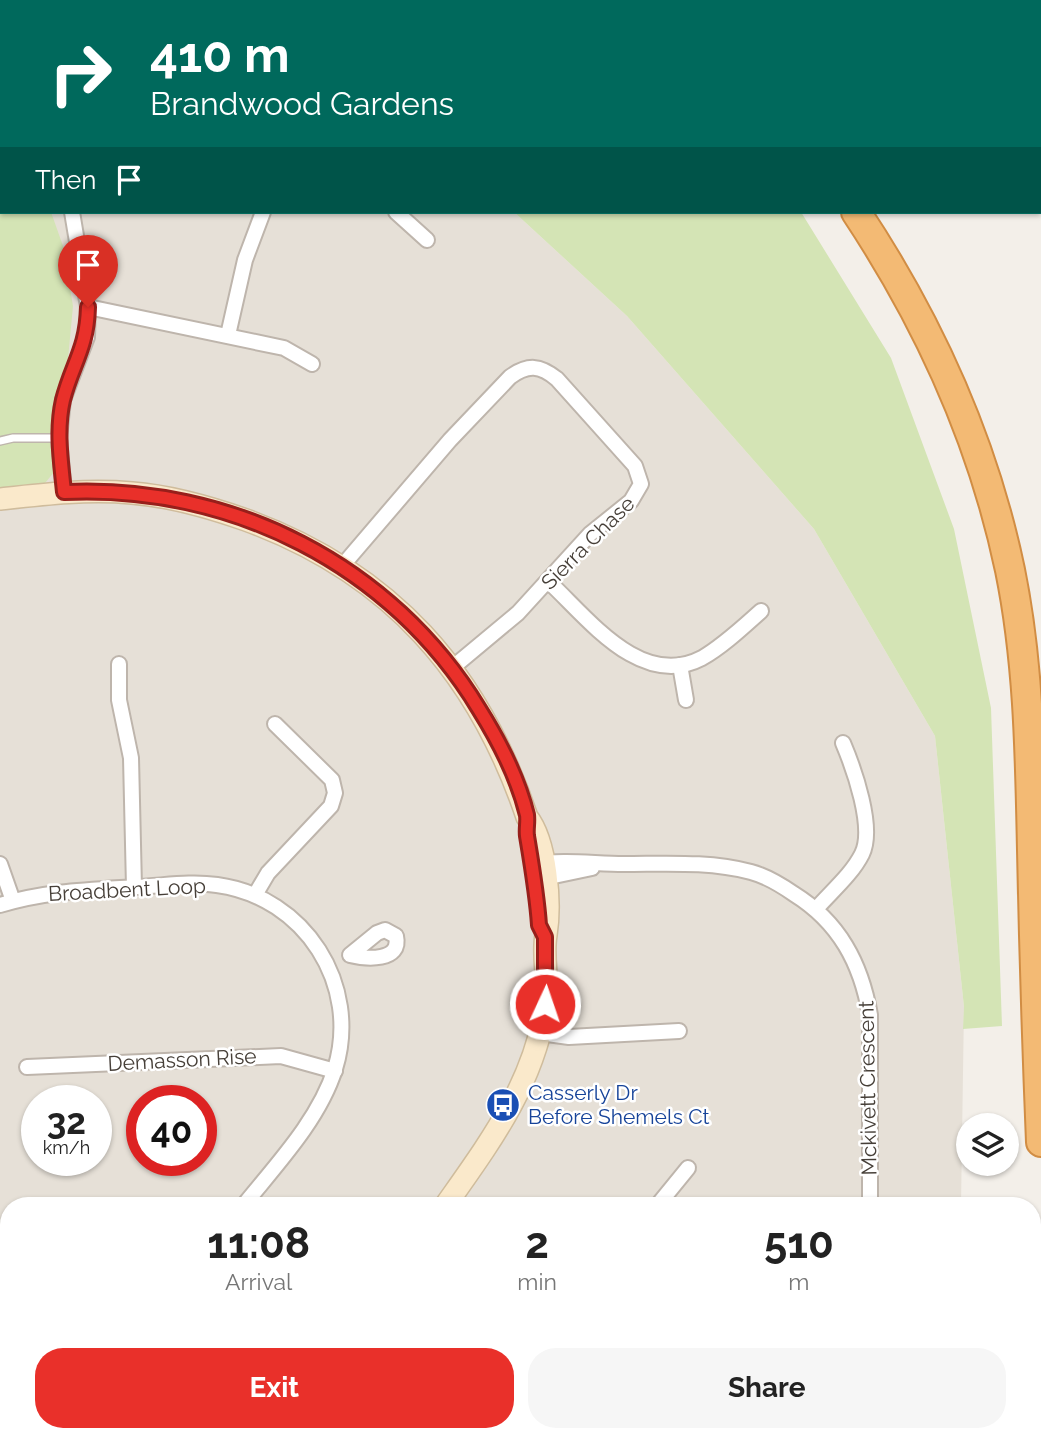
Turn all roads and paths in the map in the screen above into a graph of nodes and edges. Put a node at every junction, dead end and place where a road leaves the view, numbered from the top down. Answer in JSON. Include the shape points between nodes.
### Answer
{"nodes":[{"id":1,"x":72,"y":214,"type":"edge"},
{"id":2,"x":262,"y":214,"type":"edge"},
{"id":3,"x":398,"y":214,"type":"edge"},
{"id":4,"x":857,"y":214,"type":"edge"},
{"id":5,"x":427,"y":240,"type":"dead end"},
{"id":6,"x":88,"y":307,"type":"junction"},
{"id":7,"x":228,"y":335,"type":"junction"},
{"id":8,"x":312,"y":363,"type":"dead end"},
{"id":9,"x":58,"y":438,"type":"junction"},
{"id":10,"x":0,"y":441,"type":"edge"},
{"id":11,"x":64,"y":492,"type":"junction"},
{"id":12,"x":0,"y":499,"type":"edge"},
{"id":13,"x":343,"y":565,"type":"junction"},
{"id":14,"x":549,"y":582,"type":"junction"},
{"id":15,"x":761,"y":611,"type":"dead end"},
{"id":16,"x":119,"y":664,"type":"dead end"},
{"id":17,"x":680,"y":665,"type":"junction"},
{"id":18,"x":452,"y":668,"type":"junction"},
{"id":19,"x":686,"y":700,"type":"dead end"},
{"id":20,"x":275,"y":724,"type":"dead end"},
{"id":21,"x":843,"y":743,"type":"dead end"},
{"id":22,"x":0,"y":864,"type":"edge"},
{"id":23,"x":539,"y":872,"type":"junction"},
{"id":24,"x":134,"y":887,"type":"junction"},
{"id":25,"x":255,"y":895,"type":"junction"},
{"id":26,"x":6,"y":903,"type":"edge"},
{"id":27,"x":817,"y":908,"type":"junction"},
{"id":28,"x":350,"y":956,"type":"dead end"},
{"id":29,"x":329,"y":964,"type":"junction"},
{"id":30,"x":679,"y":1031,"type":"dead end"},
{"id":31,"x":540,"y":1033,"type":"junction"},
{"id":32,"x":27,"y":1067,"type":"dead end"},
{"id":33,"x":335,"y":1071,"type":"junction"},
{"id":34,"x":1041,"y":1142,"type":"edge"},
{"id":35,"x":688,"y":1168,"type":"dead end"},
{"id":36,"x":250,"y":1197,"type":"edge"},
{"id":37,"x":451,"y":1197,"type":"edge"},
{"id":38,"x":664,"y":1197,"type":"edge"},
{"id":39,"x":870,"y":1197,"type":"edge"}],
"edges":[{"from":1,"to":6,"type":"street"},
{"from":2,"to":7,"type":"street","via":[[245,260]]},
{"from":3,"to":5,"type":"street"},
{"from":4,"to":34,"type":"highway","via":[[910,300],[950,382],[990,494],[1009,570],[1029,726]]},
{"from":6,"to":7,"type":"street"},
{"from":6,"to":9,"type":"street","via":[[87,337],[63,400]]},
{"from":7,"to":8,"type":"street","via":[[284,348]]},
{"from":9,"to":10,"type":"lane"},
{"from":9,"to":11,"type":"street"},
{"from":11,"to":12,"type":"street"},
{"from":11,"to":13,"type":"street","via":[[135,493],[192,503],[262,526]]},
{"from":13,"to":14,"type":"street","name":"Sierra Chase","via":[[481,406],[519,370],[535,366],[557,379],[635,466],[641,484],[631,501],[590,534]]},
{"from":13,"to":18,"type":"street","via":[[392,605]]},
{"from":14,"to":17,"type":"street","via":[[629,654],[662,666]]},
{"from":14,"to":18,"type":"street","name":"Sierra Chase"},
{"from":15,"to":17,"type":"street","via":[[702,658]]},
{"from":16,"to":24,"type":"street","via":[[119,700],[131,758]]},
{"from":17,"to":19,"type":"street"},
{"from":18,"to":23,"type":"street","via":[[498,743],[527,817]]},
{"from":20,"to":25,"type":"street","via":[[332,780],[335,793],[331,806],[268,873]]},
{"from":21,"to":27,"type":"street","via":[[856,774],[864,851]]},
{"from":22,"to":26,"type":"street"},
{"from":23,"to":27,"type":"street","name":"Mckivett Crescent","via":[[674,862],[752,872]]},
{"from":23,"to":31,"type":"street","via":[[539,925],[545,937],[548,984]]},
{"from":24,"to":25,"type":"street","name":"Broadbent Loop","via":[[217,885]]},
{"from":24,"to":26,"type":"street","name":"Broadbent Loop","via":[[69,890]]},
{"from":25,"to":29,"type":"street","name":"Broadbent Loop","via":[[296,923]]},
{"from":27,"to":39,"type":"street","name":"Mckivett Crescent","via":[[853,956],[866,991],[870,1015]]},
{"from":28,"to":29,"type":"street"},
{"from":29,"to":33,"type":"street","name":"Broadbent Loop","via":[[343,1018]]},
{"from":30,"to":31,"type":"street","via":[[569,1037]]},
{"from":31,"to":37,"type":"street","via":[[531,1067],[510,1112]]},
{"from":32,"to":33,"type":"street","name":"Demasson Rise","via":[[281,1056]]},
{"from":33,"to":36,"type":"street","name":"Broadbent Loop","via":[[321,1103]]},
{"from":35,"to":38,"type":"street"}]}
